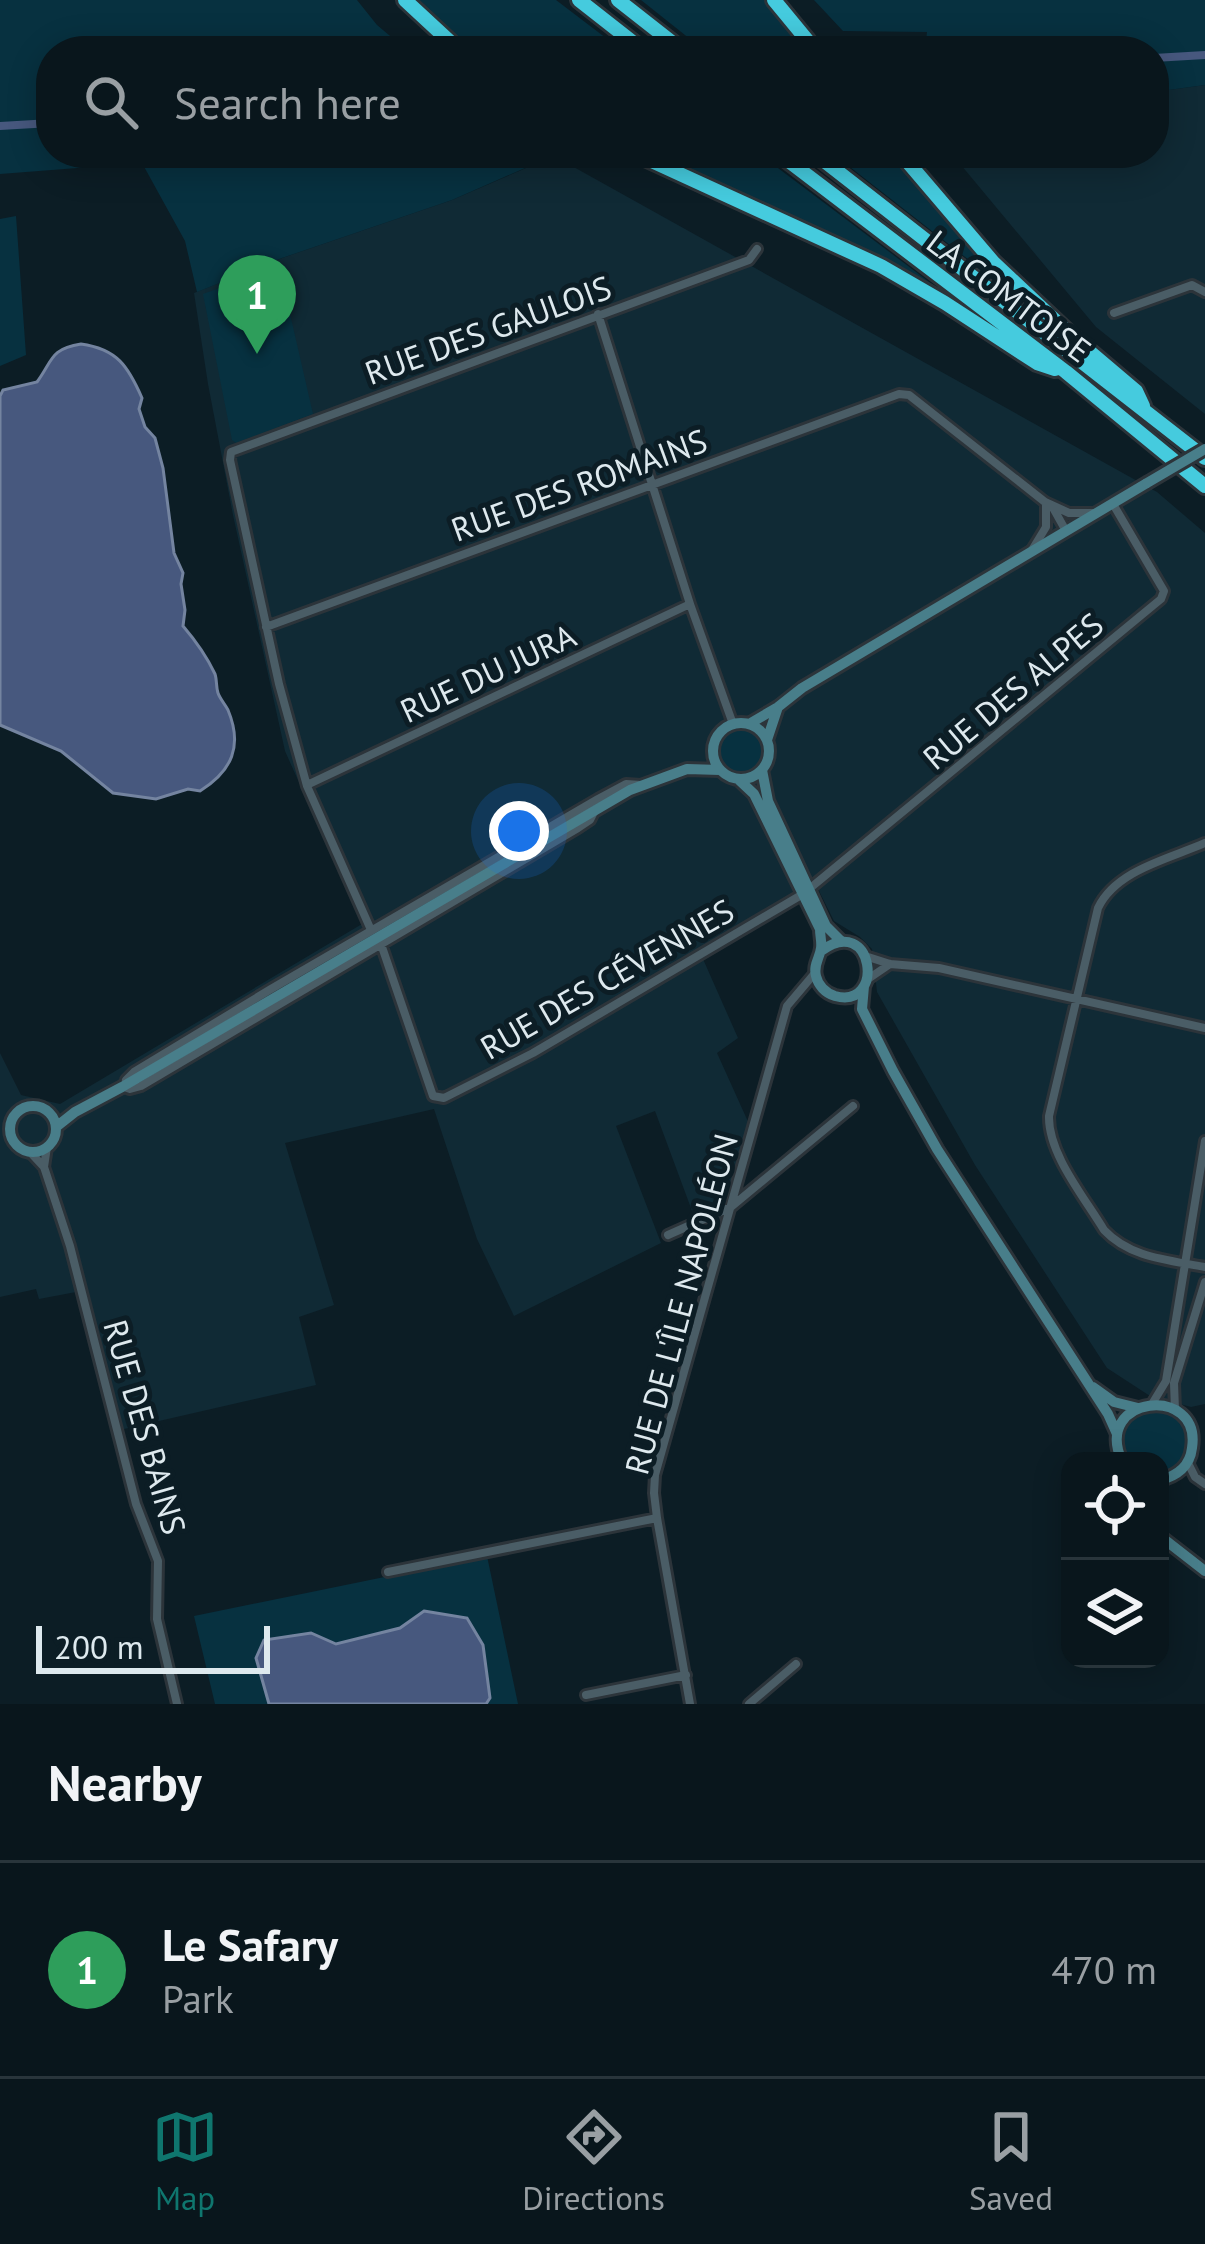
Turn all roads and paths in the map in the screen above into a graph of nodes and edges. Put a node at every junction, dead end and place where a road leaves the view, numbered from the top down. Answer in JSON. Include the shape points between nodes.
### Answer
{"nodes":[{"id":1,"x":405,"y":0,"type":"edge"},
{"id":2,"x":579,"y":0,"type":"edge"},
{"id":3,"x":618,"y":0,"type":"edge"},
{"id":4,"x":774,"y":0,"type":"edge"},
{"id":5,"x":444,"y":36,"type":"edge"},
{"id":6,"x":625,"y":36,"type":"edge"},
{"id":7,"x":664,"y":36,"type":"edge"},
{"id":8,"x":804,"y":36,"type":"edge"},
{"id":9,"x":667,"y":168,"type":"edge"},
{"id":10,"x":798,"y":168,"type":"edge"},
{"id":11,"x":833,"y":168,"type":"edge"},
{"id":12,"x":913,"y":168,"type":"edge"},
{"id":13,"x":758,"y":249,"type":"dead end"},
{"id":14,"x":1205,"y":292,"type":"edge"},
{"id":15,"x":1114,"y":313,"type":"dead end"},
{"id":16,"x":598,"y":314,"type":"junction"},
{"id":17,"x":1066,"y":372,"type":"junction"},
{"id":18,"x":1145,"y":411,"type":"junction"},
{"id":19,"x":1205,"y":449,"type":"edge"},
{"id":20,"x":1205,"y":458,"type":"edge"},
{"id":21,"x":652,"y":483,"type":"junction"},
{"id":22,"x":1205,"y":486,"type":"edge"},
{"id":23,"x":1048,"y":503,"type":"junction"},
{"id":24,"x":1113,"y":504,"type":"junction"},
{"id":25,"x":1096,"y":513,"type":"junction"},
{"id":26,"x":1066,"y":531,"type":"junction"},
{"id":27,"x":1030,"y":552,"type":"junction"},
{"id":28,"x":690,"y":604,"type":"junction"},
{"id":29,"x":266,"y":627,"type":"junction"},
{"id":30,"x":778,"y":707,"type":"junction"},
{"id":31,"x":733,"y":724,"type":"junction"},
{"id":32,"x":749,"y":724,"type":"junction"},
{"id":33,"x":767,"y":740,"type":"junction"},
{"id":34,"x":713,"y":749,"type":"junction"},
{"id":35,"x":687,"y":769,"type":"junction"},
{"id":36,"x":720,"y":770,"type":"junction"},
{"id":37,"x":762,"y":770,"type":"junction"},
{"id":38,"x":738,"y":779,"type":"junction"},
{"id":39,"x":641,"y":784,"type":"junction"},
{"id":40,"x":307,"y":785,"type":"junction"},
{"id":41,"x":595,"y":810,"type":"junction"},
{"id":42,"x":1204,"y":843,"type":"edge"},
{"id":43,"x":806,"y":891,"type":"junction"},
{"id":44,"x":371,"y":930,"type":"junction"},
{"id":45,"x":842,"y":942,"type":"junction"},
{"id":46,"x":381,"y":944,"type":"junction"},
{"id":47,"x":821,"y":952,"type":"junction"},
{"id":48,"x":865,"y":956,"type":"junction"},
{"id":49,"x":890,"y":964,"type":"junction"},
{"id":50,"x":815,"y":973,"type":"junction"},
{"id":51,"x":866,"y":982,"type":"junction"},
{"id":52,"x":822,"y":988,"type":"junction"},
{"id":53,"x":797,"y":994,"type":"junction"},
{"id":54,"x":842,"y":997,"type":"junction"},
{"id":55,"x":1075,"y":999,"type":"junction"},
{"id":56,"x":862,"y":1009,"type":"junction"},
{"id":57,"x":1205,"y":1028,"type":"edge"},
{"id":58,"x":122,"y":1087,"type":"junction"},
{"id":59,"x":853,"y":1106,"type":"dead end"},
{"id":60,"x":75,"y":1112,"type":"junction"},
{"id":61,"x":50,"y":1113,"type":"junction"},
{"id":62,"x":56,"y":1127,"type":"junction"},
{"id":63,"x":14,"y":1140,"type":"junction"},
{"id":64,"x":1205,"y":1141,"type":"edge"},
{"id":65,"x":47,"y":1147,"type":"junction"},
{"id":66,"x":0,"y":1149,"type":"edge"},
{"id":67,"x":30,"y":1152,"type":"junction"},
{"id":68,"x":44,"y":1167,"type":"junction"},
{"id":69,"x":731,"y":1207,"type":"junction"},
{"id":70,"x":668,"y":1235,"type":"dead end"},
{"id":71,"x":1184,"y":1263,"type":"junction"},
{"id":72,"x":1205,"y":1267,"type":"edge"},
{"id":73,"x":1205,"y":1282,"type":"edge"},
{"id":74,"x":1089,"y":1384,"type":"junction"},
{"id":75,"x":1152,"y":1404,"type":"junction"},
{"id":76,"x":1138,"y":1408,"type":"junction"},
{"id":77,"x":1175,"y":1410,"type":"junction"},
{"id":78,"x":1188,"y":1423,"type":"junction"},
{"id":79,"x":1205,"y":1424,"type":"edge"},
{"id":80,"x":1117,"y":1434,"type":"junction"},
{"id":81,"x":1205,"y":1441,"type":"edge"},
{"id":82,"x":1118,"y":1452,"type":"edge"},
{"id":83,"x":1190,"y":1457,"type":"junction"},
{"id":84,"x":1178,"y":1473,"type":"junction"},
{"id":85,"x":1169,"y":1476,"type":"edge"},
{"id":86,"x":1196,"y":1477,"type":"junction"},
{"id":87,"x":1205,"y":1484,"type":"edge"},
{"id":88,"x":657,"y":1518,"type":"junction"},
{"id":89,"x":1169,"y":1543,"type":"edge"},
{"id":90,"x":1205,"y":1571,"type":"edge"},
{"id":91,"x":388,"y":1572,"type":"dead end"},
{"id":92,"x":796,"y":1664,"type":"dead end"},
{"id":93,"x":686,"y":1676,"type":"junction"},
{"id":94,"x":586,"y":1695,"type":"dead end"},
{"id":95,"x":177,"y":1704,"type":"edge"},
{"id":96,"x":690,"y":1704,"type":"edge"},
{"id":97,"x":749,"y":1704,"type":"edge"}],
"edges":[{"from":1,"to":5,"type":"highway"},
{"from":2,"to":6,"type":"highway"},
{"from":3,"to":7,"type":"highway"},
{"from":4,"to":8,"type":"highway"},
{"from":9,"to":17,"type":"highway","via":[[881,266],[1037,364]]},
{"from":10,"to":17,"type":"highway","name":"LA COMTOISE"},
{"from":11,"to":18,"type":"highway","name":"LA COMTOISE"},
{"from":12,"to":18,"type":"highway","via":[[993,262],[1136,391]]},
{"from":13,"to":16,"type":"street","name":"RUE DES GAULOIS","via":[[748,260]]},
{"from":14,"to":15,"type":"street","via":[[1192,285]]},
{"from":16,"to":21,"type":"street"},
{"from":16,"to":29,"type":"street","name":"RUE DES GAULOIS","via":[[231,452]]},
{"from":17,"to":22,"type":"highway","name":"LA COMTOISE"},
{"from":18,"to":20,"type":"highway","name":"LA COMTOISE"},
{"from":19,"to":24,"type":"main road","bridge":true},
{"from":21,"to":23,"type":"street","name":"RUE DES ROMAINS","via":[[909,394]]},
{"from":21,"to":28,"type":"street"},
{"from":21,"to":29,"type":"street","name":"RUE DES ROMAINS"},
{"from":23,"to":25,"type":"street"},
{"from":23,"to":26,"type":"street"},
{"from":23,"to":27,"type":"street","via":[[1046,527]]},
{"from":24,"to":25,"type":"main road"},
{"from":24,"to":43,"type":"street","name":"RUE DES ALPES","via":[[1164,591],[1161,599]]},
{"from":25,"to":26,"type":"main road"},
{"from":26,"to":27,"type":"main road"},
{"from":27,"to":30,"type":"main road"},
{"from":28,"to":31,"type":"street"},
{"from":28,"to":40,"type":"street","name":"RUE DU JURA"},
{"from":29,"to":40,"type":"street"},
{"from":30,"to":32,"type":"main road"},
{"from":30,"to":33,"type":"main road"},
{"from":31,"to":32,"type":"main road"},
{"from":31,"to":34,"type":"main road"},
{"from":32,"to":33,"type":"main road"},
{"from":33,"to":37,"type":"main road"},
{"from":34,"to":35,"type":"main road"},
{"from":34,"to":36,"type":"main road"},
{"from":35,"to":36,"type":"main road"},
{"from":35,"to":39,"type":"main road"},
{"from":36,"to":38,"type":"main road"},
{"from":37,"to":38,"type":"main road"},
{"from":37,"to":43,"type":"main road"},
{"from":38,"to":43,"type":"main road"},
{"from":39,"to":41,"type":"main road"},
{"from":39,"to":44,"type":"street","via":[[598,799]]},
{"from":40,"to":44,"type":"street"},
{"from":41,"to":46,"type":"street","via":[[578,828]]},
{"from":41,"to":58,"type":"main road"},
{"from":42,"to":55,"type":"street","via":[[1103,897]]},
{"from":43,"to":45,"type":"main road"},
{"from":43,"to":46,"type":"street","name":"RUE DES CÉVENNES","via":[[444,1098],[433,1096]]},
{"from":43,"to":47,"type":"main road"},
{"from":44,"to":58,"type":"street","via":[[134,1072]]},
{"from":45,"to":47,"type":"main road"},
{"from":45,"to":48,"type":"main road"},
{"from":46,"to":58,"type":"street","via":[[141,1086]]},
{"from":47,"to":50,"type":"main road"},
{"from":48,"to":49,"type":"street"},
{"from":48,"to":51,"type":"main road"},
{"from":49,"to":51,"type":"street"},
{"from":49,"to":55,"type":"street"},
{"from":50,"to":52,"type":"main road"},
{"from":50,"to":53,"type":"street","name":"RUE DE L'ÎLE NAPOLÉON"},
{"from":51,"to":54,"type":"main road"},
{"from":51,"to":56,"type":"main road"},
{"from":52,"to":53,"type":"street"},
{"from":52,"to":54,"type":"main road"},
{"from":53,"to":69,"type":"street","name":"RUE DE L'ÎLE NAPOLÉON","via":[[787,1006]]},
{"from":54,"to":56,"type":"main road"},
{"from":55,"to":57,"type":"street"},
{"from":55,"to":71,"type":"street","via":[[1048,1116],[1054,1147],[1113,1240]]},
{"from":56,"to":74,"type":"main road","via":[[937,1149]]},
{"from":58,"to":60,"type":"main road"},
{"from":59,"to":69,"type":"street"},
{"from":60,"to":61,"type":"main road"},
{"from":60,"to":62,"type":"main road"},
{"from":61,"to":62,"type":"main road"},
{"from":61,"to":63,"type":"main road","via":[[24,1108],[14,1116]]},
{"from":62,"to":65,"type":"main road"},
{"from":63,"to":66,"type":"main road"},
{"from":63,"to":67,"type":"main road"},
{"from":64,"to":71,"type":"street"},
{"from":65,"to":67,"type":"main road"},
{"from":65,"to":68,"type":"street","name":"RUE DES BAINS"},
{"from":67,"to":68,"type":"street","name":"RUE DES BAINS"},
{"from":68,"to":95,"type":"street","name":"RUE DES BAINS","via":[[158,1561],[157,1619]]},
{"from":69,"to":70,"type":"street"},
{"from":69,"to":88,"type":"street","name":"RUE DE L'ÎLE NAPOLÉON","via":[[656,1475]]},
{"from":71,"to":72,"type":"street"},
{"from":71,"to":75,"type":"street","via":[[1166,1381]]},
{"from":73,"to":77,"type":"street","via":[[1174,1383]]},
{"from":74,"to":76,"type":"main road"},
{"from":74,"to":80,"type":"main road"},
{"from":75,"to":76,"type":"main road"},
{"from":75,"to":77,"type":"main road"},
{"from":76,"to":80,"type":"main road"},
{"from":77,"to":78,"type":"main road"},
{"from":78,"to":79,"type":"main road"},
{"from":78,"to":83,"type":"main road"},
{"from":80,"to":82,"type":"main road"},
{"from":81,"to":83,"type":"main road"},
{"from":83,"to":84,"type":"main road"},
{"from":83,"to":86,"type":"street"},
{"from":84,"to":85,"type":"main road"},
{"from":84,"to":86,"type":"street"},
{"from":86,"to":87,"type":"street"},
{"from":88,"to":91,"type":"street"},
{"from":88,"to":93,"type":"street","name":"RUE DE L'ÎLE NAPOLÉON"},
{"from":89,"to":90,"type":"main road"},
{"from":92,"to":97,"type":"street"},
{"from":93,"to":94,"type":"street"},
{"from":93,"to":96,"type":"street","name":"RUE DE L'ÎLE NAPOLÉON"}]}
